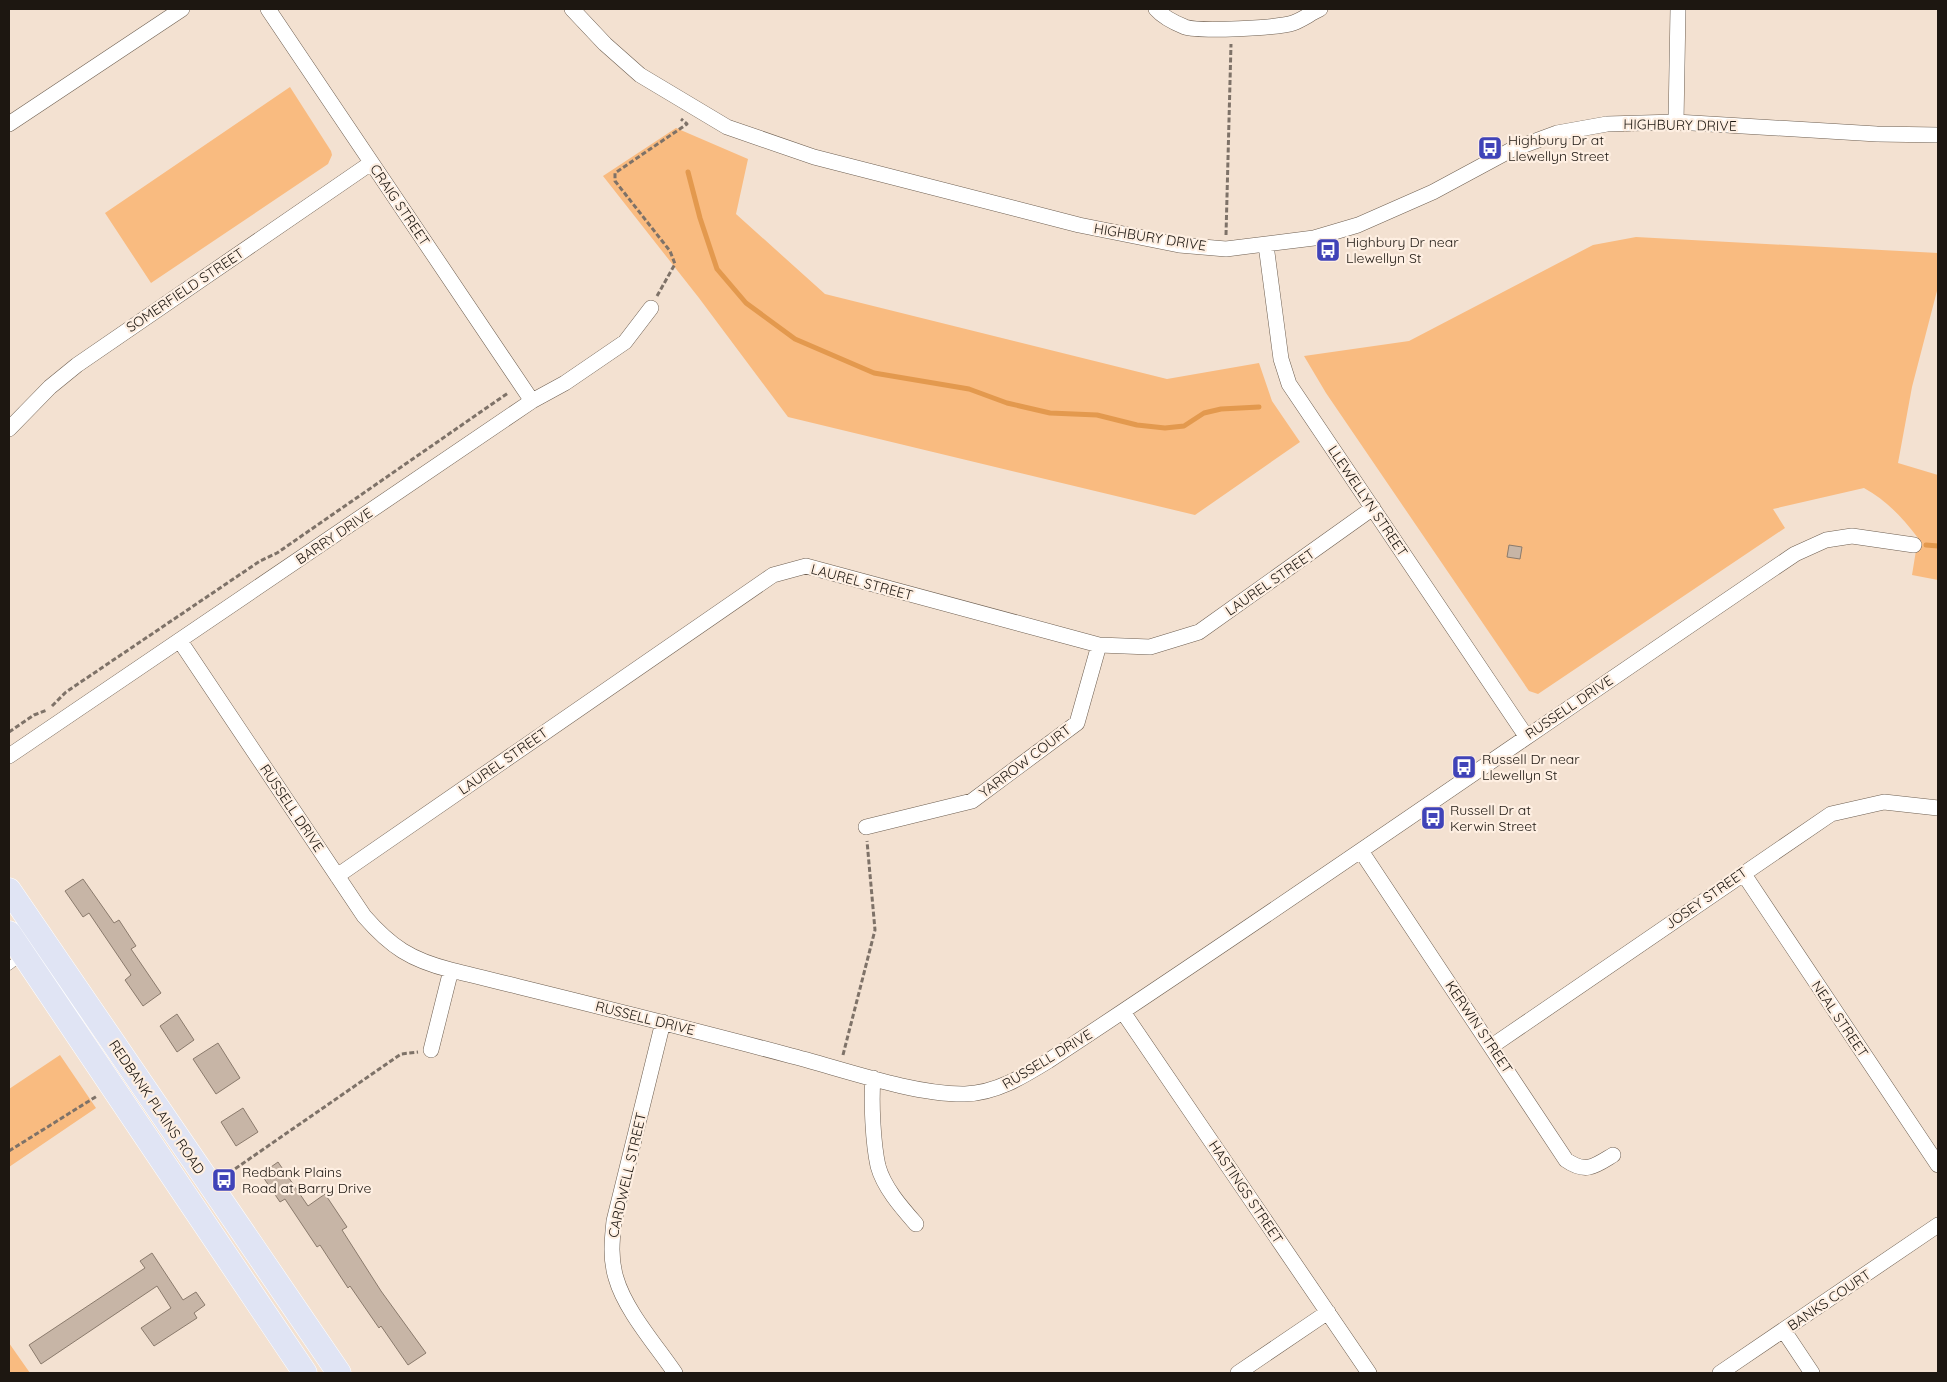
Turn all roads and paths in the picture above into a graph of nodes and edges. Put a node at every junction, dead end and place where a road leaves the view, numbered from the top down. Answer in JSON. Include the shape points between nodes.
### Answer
{"nodes":[{"id":1,"x":182,"y":9,"type":"edge"},
{"id":2,"x":268,"y":9,"type":"edge"},
{"id":3,"x":572,"y":9,"type":"edge"},
{"id":4,"x":1156,"y":9,"type":"edge"},
{"id":5,"x":1320,"y":9,"type":"edge"},
{"id":6,"x":1678,"y":9,"type":"edge"},
{"id":7,"x":1231,"y":28,"type":"junction"},
{"id":8,"x":684,"y":115,"type":"dead end"},
{"id":9,"x":1676,"y":122,"type":"junction"},
{"id":10,"x":9,"y":124,"type":"edge"},
{"id":11,"x":1938,"y":134,"type":"edge"},
{"id":12,"x":371,"y":163,"type":"junction"},
{"id":13,"x":1266,"y":245,"type":"junction"},
{"id":14,"x":1226,"y":248,"type":"junction"},
{"id":15,"x":651,"y":308,"type":"joint"},
{"id":16,"x":508,"y":393,"type":"dead end"},
{"id":17,"x":532,"y":401,"type":"junction"},
{"id":18,"x":9,"y":429,"type":"edge"},
{"id":19,"x":1373,"y":508,"type":"junction"},
{"id":20,"x":1914,"y":546,"type":"dead end"},
{"id":21,"x":180,"y":641,"type":"junction"},
{"id":22,"x":1099,"y":646,"type":"junction"},
{"id":23,"x":9,"y":732,"type":"edge"},
{"id":24,"x":1526,"y":736,"type":"junction"},
{"id":25,"x":9,"y":756,"type":"edge"},
{"id":26,"x":1938,"y":808,"type":"edge"},
{"id":27,"x":866,"y":827,"type":"joint"},
{"id":28,"x":1361,"y":851,"type":"junction"},
{"id":29,"x":1743,"y":873,"type":"junction"},
{"id":30,"x":337,"y":876,"type":"junction"},
{"id":31,"x":9,"y":890,"type":"edge"},
{"id":32,"x":9,"y":933,"type":"edge"},
{"id":33,"x":16,"y":960,"type":"edge"},
{"id":34,"x":451,"y":970,"type":"junction"},
{"id":35,"x":1123,"y":1012,"type":"junction"},
{"id":36,"x":663,"y":1022,"type":"junction"},
{"id":37,"x":1492,"y":1046,"type":"junction"},
{"id":38,"x":431,"y":1050,"type":"joint"},
{"id":39,"x":841,"y":1068,"type":"junction"},
{"id":40,"x":873,"y":1078,"type":"junction"},
{"id":41,"x":113,"y":1085,"type":"junction"},
{"id":42,"x":9,"y":1151,"type":"edge"},
{"id":43,"x":1613,"y":1155,"type":"dead end"},
{"id":44,"x":1938,"y":1165,"type":"edge"},
{"id":45,"x":229,"y":1173,"type":"dead end"},
{"id":46,"x":916,"y":1224,"type":"dead end"},
{"id":47,"x":1938,"y":1225,"type":"edge"},
{"id":48,"x":1328,"y":1312,"type":"junction"},
{"id":49,"x":1784,"y":1331,"type":"junction"},
{"id":50,"x":305,"y":1373,"type":"edge"},
{"id":51,"x":339,"y":1373,"type":"edge"},
{"id":52,"x":675,"y":1373,"type":"edge"},
{"id":53,"x":1238,"y":1373,"type":"edge"},
{"id":54,"x":1369,"y":1373,"type":"edge"},
{"id":55,"x":1720,"y":1373,"type":"edge"},
{"id":56,"x":1812,"y":1373,"type":"edge"}],
"edges":[{"from":1,"to":10,"type":"street"},
{"from":2,"to":12,"type":"street","name":"CRAIG STREET"},
{"from":3,"to":14,"type":"street","name":"HIGHBURY DRIVE","via":[[640,75],[728,127],[814,157],[1079,225],[1179,245]]},
{"from":4,"to":7,"type":"street","via":[[1161,15],[1187,28]]},
{"from":5,"to":7,"type":"street","via":[[1293,23],[1264,28]]},
{"from":6,"to":9,"type":"street"},
{"from":7,"to":14,"type":"path"},
{"from":8,"to":15,"type":"path","via":[[681,119],[687,124],[614,173],[615,181],[670,251],[675,264]]},
{"from":9,"to":11,"type":"street","name":"HIGHBURY DRIVE","via":[[1877,134]]},
{"from":9,"to":13,"type":"street","name":"HIGHBURY DRIVE","via":[[1607,124],[1557,133],[1510,150],[1433,192],[1358,225],[1314,238]]},
{"from":12,"to":17,"type":"street","name":"CRAIG STREET"},
{"from":12,"to":18,"type":"street","name":"SOMERFIELD STREET","via":[[77,365]]},
{"from":13,"to":14,"type":"street","name":"HIGHBURY DRIVE"},
{"from":13,"to":19,"type":"street","name":"LLEWELLYN STREET","via":[[1281,359],[1289,384]]},
{"from":15,"to":17,"type":"street","name":"BARRY DRIVE","via":[[625,342]]},
{"from":16,"to":23,"type":"path","via":[[277,553],[260,561],[66,692],[45,711]]},
{"from":17,"to":21,"type":"street","name":"BARRY DRIVE"},
{"from":19,"to":22,"type":"street","name":"LAUREL STREET","via":[[1199,632],[1150,647]]},
{"from":19,"to":24,"type":"street","name":"LLEWELLYN STREET"},
{"from":20,"to":24,"type":"street","name":"RUSSELL DRIVE","via":[[1852,536],[1826,540],[1794,554]]},
{"from":21,"to":25,"type":"street","name":"BARRY DRIVE"},
{"from":21,"to":30,"type":"street","name":"RUSSELL DRIVE"},
{"from":22,"to":27,"type":"street","name":"YARROW COURT","via":[[1077,723],[972,801]]},
{"from":22,"to":30,"type":"street","name":"LAUREL STREET","via":[[806,566],[773,575]]},
{"from":24,"to":28,"type":"street","name":"RUSSELL DRIVE"},
{"from":26,"to":29,"type":"street","name":"JOSEY STREET","via":[[1884,802],[1831,814]]},
{"from":27,"to":39,"type":"path","via":[[875,930]]},
{"from":28,"to":35,"type":"street","name":"RUSSELL DRIVE"},
{"from":28,"to":37,"type":"street","name":"KERWIN STREET"},
{"from":29,"to":37,"type":"street","name":"JOSEY STREET"},
{"from":29,"to":44,"type":"street","name":"NEAL STREET"},
{"from":30,"to":34,"type":"street","name":"RUSSELL DRIVE","via":[[382,937],[404,954]]},
{"from":31,"to":51,"type":"main road","name":"REDBANK PLAINS ROAD"},
{"from":32,"to":33,"type":"main road","name":"REDBANK PLAINS ROAD"},
{"from":33,"to":41,"type":"main road","name":"REDBANK PLAINS ROAD"},
{"from":34,"to":36,"type":"street","name":"RUSSELL DRIVE"},
{"from":34,"to":38,"type":"street"},
{"from":35,"to":40,"type":"street","name":"RUSSELL DRIVE","via":[[1024,1076],[984,1093],[944,1094]]},
{"from":35,"to":48,"type":"street","name":"HASTINGS STREET"},
{"from":36,"to":39,"type":"street","name":"RUSSELL DRIVE"},
{"from":36,"to":52,"type":"street","name":"CARDWELL STREET","via":[[611,1242],[616,1279],[624,1296]]},
{"from":37,"to":43,"type":"street","name":"KERWIN STREET","via":[[1566,1160],[1575,1167],[1592,1168]]},
{"from":38,"to":45,"type":"path","via":[[401,1054]]},
{"from":39,"to":40,"type":"street","name":"RUSSELL DRIVE"},
{"from":40,"to":46,"type":"street","via":[[878,1167],[899,1204]]},
{"from":41,"to":42,"type":"path"},
{"from":41,"to":50,"type":"main road","name":"REDBANK PLAINS ROAD"},
{"from":47,"to":49,"type":"street","name":"BANKS COURT"},
{"from":48,"to":53,"type":"street"},
{"from":48,"to":54,"type":"street","name":"HASTINGS STREET"},
{"from":49,"to":55,"type":"street","name":"BANKS COURT"},
{"from":49,"to":56,"type":"street"}]}
